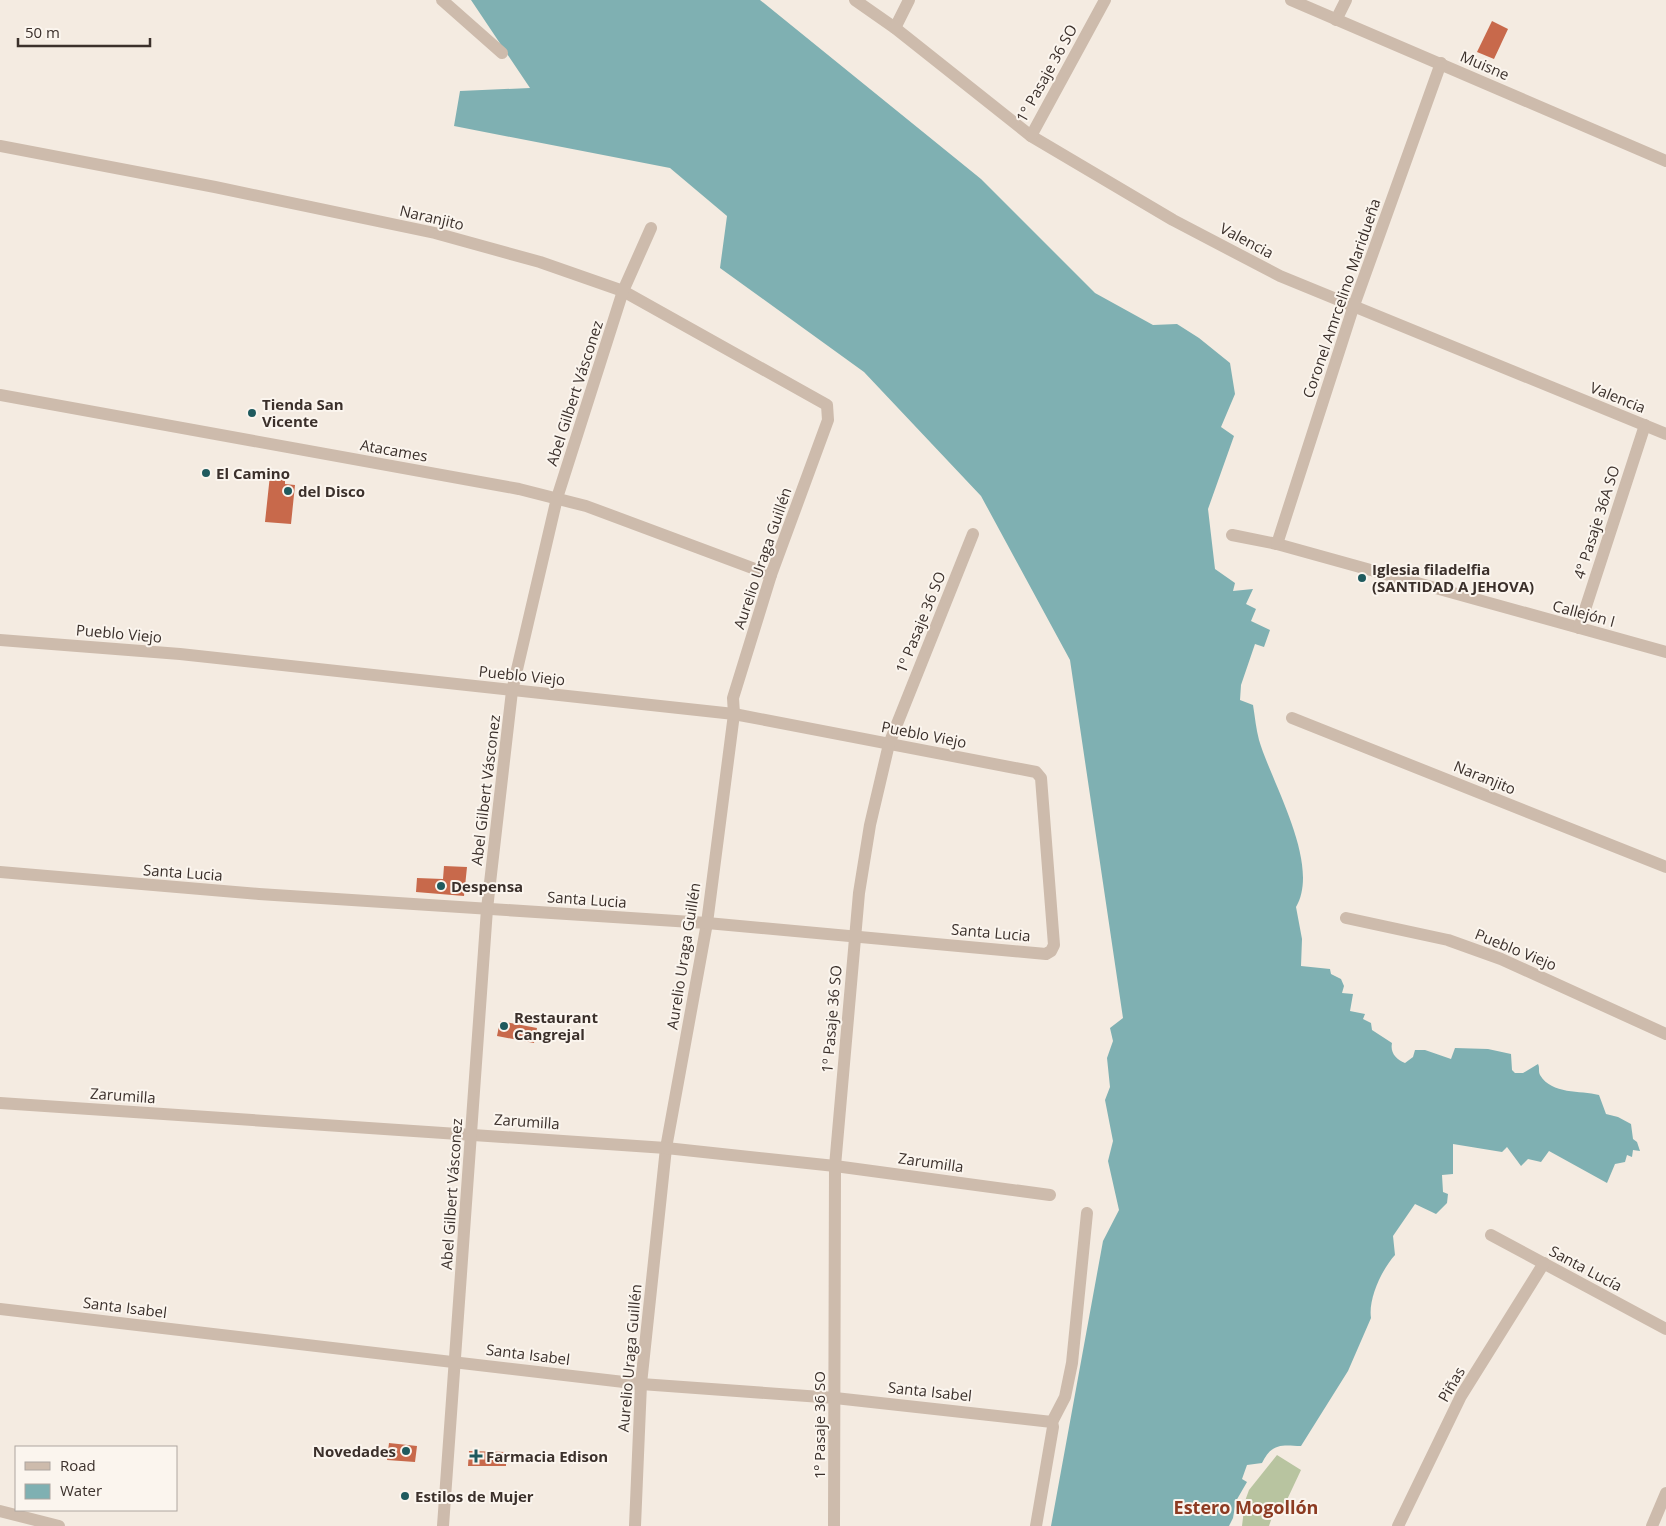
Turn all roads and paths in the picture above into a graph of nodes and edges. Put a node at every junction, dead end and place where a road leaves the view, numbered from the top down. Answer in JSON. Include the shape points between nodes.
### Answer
{"nodes":[{"id":1,"x":442,"y":0,"type":"edge"},
{"id":2,"x":855,"y":0,"type":"edge"},
{"id":3,"x":909,"y":0,"type":"edge"},
{"id":4,"x":1104,"y":0,"type":"edge"},
{"id":5,"x":1291,"y":0,"type":"edge"},
{"id":6,"x":1346,"y":0,"type":"edge"},
{"id":7,"x":1336,"y":20,"type":"junction"},
{"id":8,"x":895,"y":28,"type":"junction"},
{"id":9,"x":502,"y":53,"type":"dead end"},
{"id":10,"x":1441,"y":64,"type":"junction"},
{"id":11,"x":1031,"y":136,"type":"junction"},
{"id":12,"x":0,"y":146,"type":"edge"},
{"id":13,"x":1666,"y":161,"type":"edge"},
{"id":14,"x":651,"y":228,"type":"dead end"},
{"id":15,"x":623,"y":291,"type":"junction"},
{"id":16,"x":1353,"y":308,"type":"junction"},
{"id":17,"x":0,"y":395,"type":"edge"},
{"id":18,"x":827,"y":405,"type":"joint"},
{"id":19,"x":1645,"y":426,"type":"junction"},
{"id":20,"x":1666,"y":434,"type":"edge"},
{"id":21,"x":558,"y":498,"type":"junction"},
{"id":22,"x":973,"y":534,"type":"dead end"},
{"id":23,"x":1232,"y":535,"type":"dead end"},
{"id":24,"x":1277,"y":544,"type":"junction"},
{"id":25,"x":772,"y":575,"type":"junction"},
{"id":26,"x":1579,"y":628,"type":"junction"},
{"id":27,"x":0,"y":640,"type":"edge"},
{"id":28,"x":1666,"y":652,"type":"edge"},
{"id":29,"x":512,"y":691,"type":"junction"},
{"id":30,"x":734,"y":714,"type":"junction"},
{"id":31,"x":1292,"y":718,"type":"dead end"},
{"id":32,"x":889,"y":744,"type":"junction"},
{"id":33,"x":1666,"y":867,"type":"edge"},
{"id":34,"x":0,"y":872,"type":"edge"},
{"id":35,"x":488,"y":909,"type":"junction"},
{"id":36,"x":1346,"y":918,"type":"dead end"},
{"id":37,"x":707,"y":923,"type":"junction"},
{"id":38,"x":854,"y":937,"type":"junction"},
{"id":39,"x":1051,"y":951,"type":"joint"},
{"id":40,"x":1666,"y":1034,"type":"edge"},
{"id":41,"x":0,"y":1103,"type":"edge"},
{"id":42,"x":472,"y":1134,"type":"junction"},
{"id":43,"x":666,"y":1148,"type":"junction"},
{"id":44,"x":835,"y":1166,"type":"junction"},
{"id":45,"x":1050,"y":1195,"type":"dead end"},
{"id":46,"x":1087,"y":1212,"type":"dead end"},
{"id":47,"x":1491,"y":1235,"type":"dead end"},
{"id":48,"x":1544,"y":1263,"type":"junction"},
{"id":49,"x":0,"y":1309,"type":"edge"},
{"id":50,"x":1666,"y":1329,"type":"edge"},
{"id":51,"x":454,"y":1361,"type":"junction"},
{"id":52,"x":641,"y":1384,"type":"junction"},
{"id":53,"x":835,"y":1398,"type":"junction"},
{"id":54,"x":1052,"y":1422,"type":"junction"},
{"id":55,"x":1666,"y":1493,"type":"edge"},
{"id":56,"x":0,"y":1511,"type":"edge"},
{"id":57,"x":1658,"y":1521,"type":"edge"},
{"id":58,"x":59,"y":1526,"type":"edge"},
{"id":59,"x":443,"y":1526,"type":"edge"},
{"id":60,"x":636,"y":1526,"type":"edge"},
{"id":61,"x":834,"y":1526,"type":"edge"},
{"id":62,"x":1036,"y":1526,"type":"edge"},
{"id":63,"x":1398,"y":1526,"type":"edge"}],
"edges":[{"from":1,"to":9,"type":"street"},
{"from":2,"to":8,"type":"street","name":"Valencia"},
{"from":3,"to":8,"type":"street"},
{"from":4,"to":11,"type":"street","name":"1° Pasaje 36 SO"},
{"from":5,"to":7,"type":"street","name":"Muisne"},
{"from":6,"to":7,"type":"street"},
{"from":7,"to":10,"type":"street","name":"Muisne"},
{"from":8,"to":11,"type":"street","name":"Valencia"},
{"from":10,"to":13,"type":"street","name":"Muisne"},
{"from":10,"to":16,"type":"street","name":"Coronel Amrcelino Maridueña"},
{"from":11,"to":16,"type":"street","name":"Valencia","via":[[1174,220],[1280,276]]},
{"from":12,"to":15,"type":"street","name":"Naranjito","via":[[435,233],[540,262]]},
{"from":14,"to":15,"type":"street","name":"Abel Gilbert Vásconez"},
{"from":15,"to":18,"type":"street","name":"Naranjito"},
{"from":15,"to":21,"type":"street","name":"Abel Gilbert Vásconez"},
{"from":16,"to":19,"type":"street","name":"Valencia"},
{"from":16,"to":24,"type":"street","name":"Coronel Amrcelino Maridueña"},
{"from":17,"to":21,"type":"street","name":"Atacames"},
{"from":18,"to":25,"type":"street","name":"Aurelio Uraga Guillén","via":[[828,420]]},
{"from":19,"to":20,"type":"street","name":"Valencia"},
{"from":19,"to":26,"type":"street","name":"4° Pasaje 36A SO"},
{"from":21,"to":25,"type":"street","name":"Atacames"},
{"from":21,"to":29,"type":"street","name":"Abel Gilbert Vásconez"},
{"from":22,"to":32,"type":"street","name":"1º Pasaje 36 SO"},
{"from":23,"to":24,"type":"street","name":"Callejón I"},
{"from":24,"to":26,"type":"street","name":"Callejón I"},
{"from":25,"to":30,"type":"street","name":"Aurelio Uraga Guillén","via":[[733,695]]},
{"from":26,"to":28,"type":"street","name":"Callejón I"},
{"from":27,"to":29,"type":"street","name":"Pueblo Viejo","via":[[180,654]]},
{"from":29,"to":30,"type":"street","name":"Pueblo Viejo"},
{"from":29,"to":35,"type":"street","name":"Abel Gilbert Vásconez"},
{"from":30,"to":32,"type":"street","name":"Pueblo Viejo"},
{"from":30,"to":37,"type":"street","name":"Aurelio Uraga Guillén"},
{"from":31,"to":33,"type":"street","name":"Naranjito"},
{"from":32,"to":38,"type":"street","name":"1º Pasaje 36 SO","via":[[870,825]]},
{"from":32,"to":39,"type":"street","name":"Pueblo Viejo","via":[[1036,772],[1042,778],[1054,944]]},
{"from":34,"to":35,"type":"street","name":"Santa Lucia"},
{"from":35,"to":37,"type":"street","name":"Santa Lucia"},
{"from":35,"to":42,"type":"street","name":"Abel Gilbert Vásconez"},
{"from":36,"to":40,"type":"street","name":"Pueblo Viejo","via":[[1448,940],[1501,959]]},
{"from":37,"to":38,"type":"street","name":"Santa Lucia"},
{"from":37,"to":43,"type":"street","name":"Aurelio Uraga Guillén"},
{"from":38,"to":39,"type":"street","name":"Santa Lucia","via":[[1046,954]]},
{"from":38,"to":44,"type":"street","name":"1º Pasaje 36 SO"},
{"from":41,"to":42,"type":"street","name":"Zarumilla"},
{"from":42,"to":43,"type":"street","name":"Zarumilla"},
{"from":42,"to":51,"type":"street","name":"Abel Gilbert Vásconez"},
{"from":43,"to":44,"type":"street","name":"Zarumilla"},
{"from":43,"to":52,"type":"street","name":"Aurelio Uraga Guillén"},
{"from":44,"to":45,"type":"street","name":"Zarumilla"},
{"from":44,"to":53,"type":"street","name":"1º Pasaje 36 SO"},
{"from":46,"to":54,"type":"street","via":[[1072,1363],[1064,1397]]},
{"from":47,"to":48,"type":"street","name":"Santa Lucía"},
{"from":48,"to":50,"type":"street","name":"Santa Lucía"},
{"from":48,"to":63,"type":"street","name":"Piñas","via":[[1462,1396]]},
{"from":49,"to":51,"type":"street","name":"Santa Isabel"},
{"from":51,"to":52,"type":"street","name":"Santa Isabel"},
{"from":51,"to":59,"type":"street","name":"Abel Gilbert Vásconez"},
{"from":52,"to":53,"type":"street","name":"Santa Isabel"},
{"from":52,"to":60,"type":"street","name":"Aurelio Uraga Guillén"},
{"from":53,"to":54,"type":"street","name":"Santa Isabel"},
{"from":53,"to":61,"type":"street","name":"1º Pasaje 36 SO"},
{"from":54,"to":62,"type":"street"},
{"from":55,"to":57,"type":"street"},
{"from":56,"to":58,"type":"street"}]}
